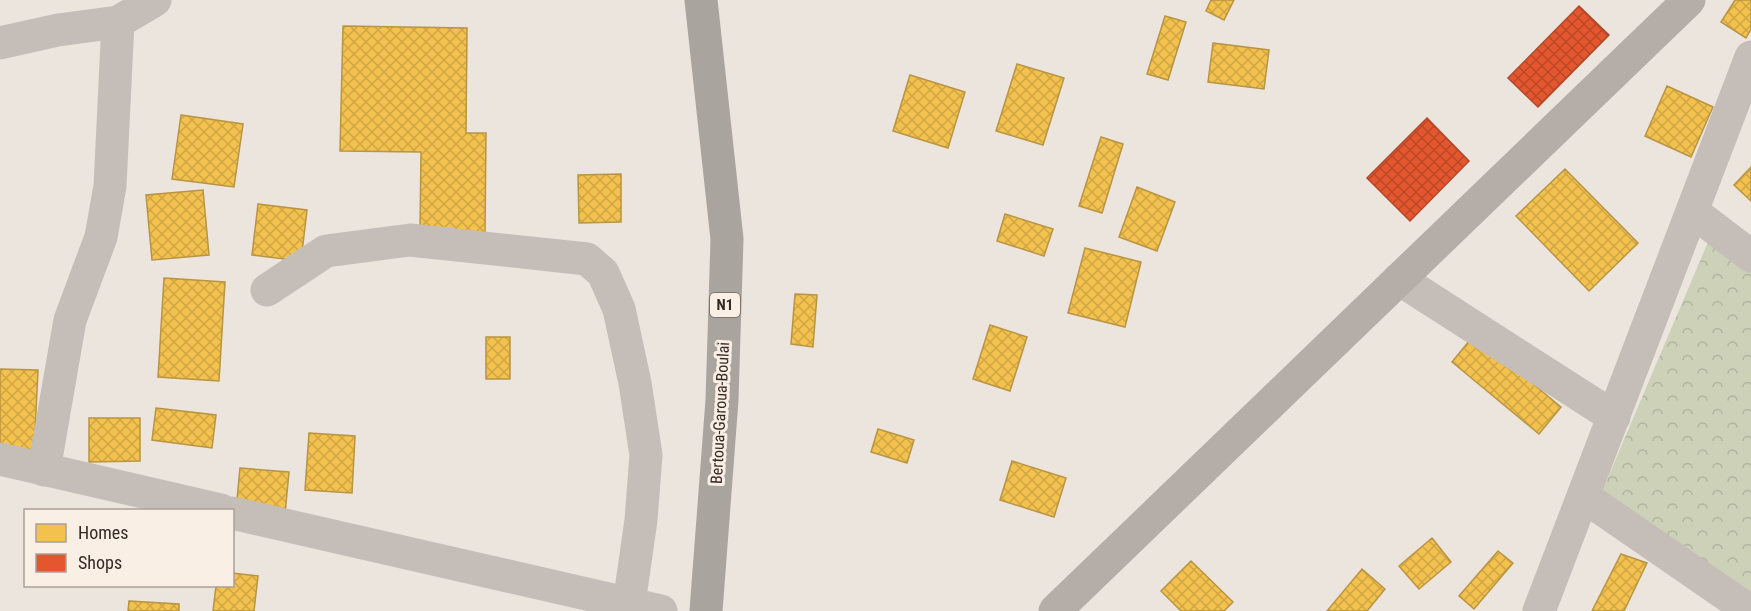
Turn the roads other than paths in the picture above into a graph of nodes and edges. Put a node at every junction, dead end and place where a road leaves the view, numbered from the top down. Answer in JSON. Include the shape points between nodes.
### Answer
{"nodes":[{"id":1,"x":155,"y":0,"type":"edge"},
{"id":2,"x":701,"y":0,"type":"edge"},
{"id":3,"x":1689,"y":0,"type":"edge"},
{"id":4,"x":118,"y":22,"type":"junction"},
{"id":5,"x":0,"y":43,"type":"edge"},
{"id":6,"x":1751,"y":57,"type":"edge"},
{"id":7,"x":1692,"y":211,"type":"junction"},
{"id":8,"x":1751,"y":256,"type":"edge"},
{"id":9,"x":1399,"y":279,"type":"junction"},
{"id":10,"x":267,"y":290,"type":"dead end"},
{"id":11,"x":1614,"y":417,"type":"junction"},
{"id":12,"x":0,"y":459,"type":"edge"},
{"id":13,"x":44,"y":470,"type":"junction"},
{"id":14,"x":1583,"y":495,"type":"junction"},
{"id":15,"x":217,"y":509,"type":"edge"},
{"id":16,"x":234,"y":513,"type":"edge"},
{"id":17,"x":629,"y":604,"type":"junction"},
{"id":18,"x":661,"y":611,"type":"edge"},
{"id":19,"x":706,"y":611,"type":"edge"},
{"id":20,"x":1055,"y":611,"type":"edge"},
{"id":21,"x":1539,"y":611,"type":"edge"},
{"id":22,"x":1750,"y":611,"type":"edge"}],
"edges":[{"from":1,"to":4,"type":"street"},
{"from":2,"to":19,"type":"highway","name":"Bertoua-Garoua-Boulai","number":"N1","via":[[727,239],[722,400]]},
{"from":3,"to":9,"type":"street"},
{"from":4,"to":5,"type":"street"},
{"from":4,"to":13,"type":"street","via":[[111,186],[101,237],[70,320]]},
{"from":6,"to":7,"type":"street"},
{"from":7,"to":8,"type":"street"},
{"from":7,"to":11,"type":"street"},
{"from":9,"to":11,"type":"street"},
{"from":9,"to":20,"type":"street"},
{"from":10,"to":17,"type":"street","via":[[326,251],[410,240],[587,260],[603,273],[619,309],[646,455]]},
{"from":11,"to":14,"type":"street"},
{"from":12,"to":13,"type":"street"},
{"from":13,"to":15,"type":"street"},
{"from":14,"to":21,"type":"street"},
{"from":14,"to":22,"type":"street"},
{"from":16,"to":17,"type":"street"},
{"from":17,"to":18,"type":"street"}]}
